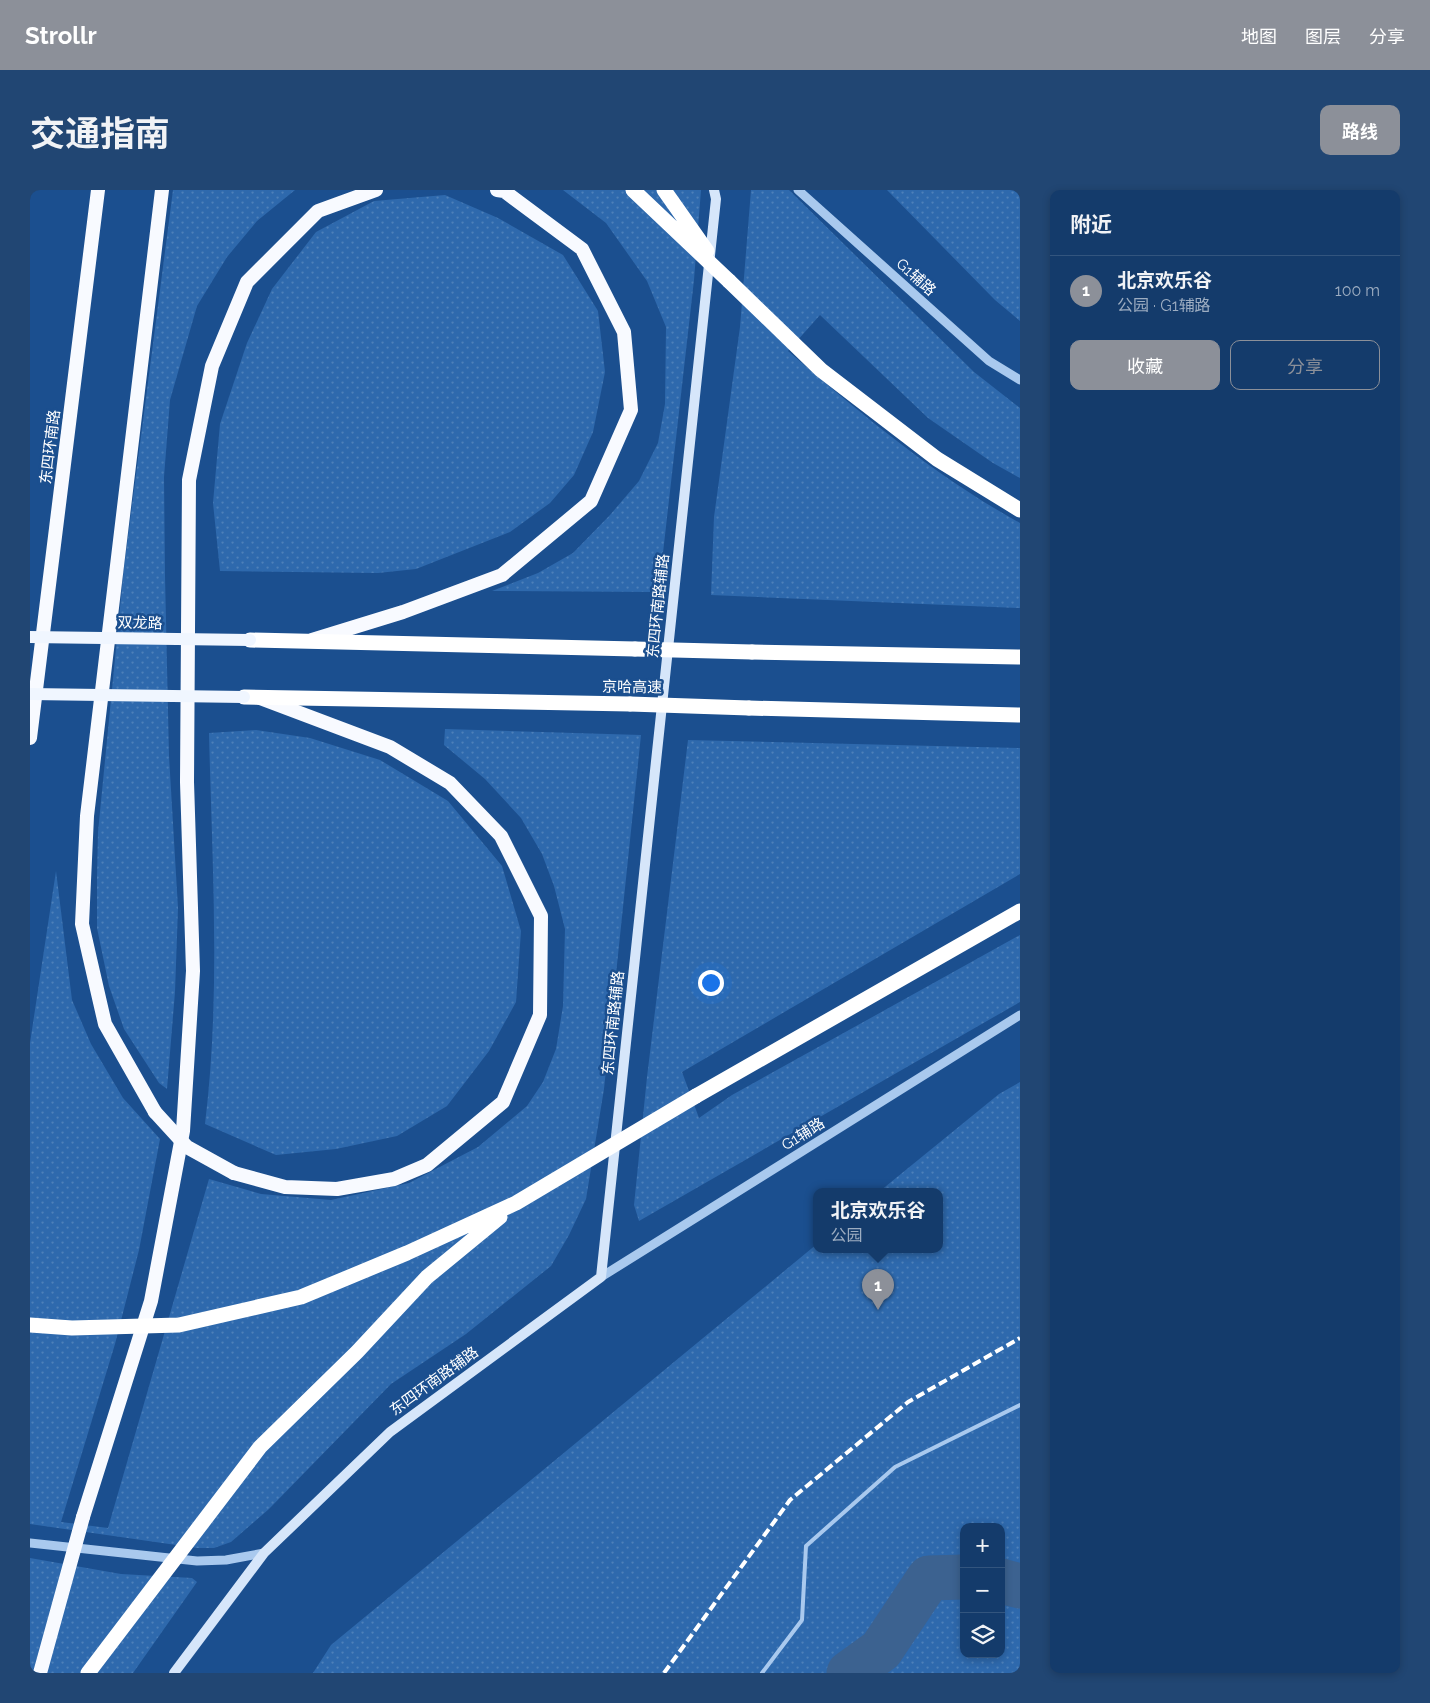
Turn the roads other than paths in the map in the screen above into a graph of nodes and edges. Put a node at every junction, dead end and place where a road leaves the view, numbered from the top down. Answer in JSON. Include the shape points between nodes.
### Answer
{"nodes":[{"id":1,"x":98,"y":190,"type":"edge"},
{"id":2,"x":162,"y":190,"type":"edge"},
{"id":3,"x":376,"y":190,"type":"edge"},
{"id":4,"x":497,"y":190,"type":"edge"},
{"id":5,"x":633,"y":190,"type":"edge"},
{"id":6,"x":664,"y":190,"type":"edge"},
{"id":7,"x":714,"y":190,"type":"edge"},
{"id":8,"x":798,"y":190,"type":"edge"},
{"id":9,"x":729,"y":281,"type":"junction"},
{"id":10,"x":1020,"y":380,"type":"edge"},
{"id":11,"x":1020,"y":510,"type":"edge"},
{"id":12,"x":30,"y":638,"type":"edge"},
{"id":13,"x":250,"y":640,"type":"joint"},
{"id":14,"x":307,"y":641,"type":"junction"},
{"id":15,"x":1020,"y":657,"type":"edge"},
{"id":16,"x":30,"y":694,"type":"edge"},
{"id":17,"x":250,"y":697,"type":"junction"},
{"id":18,"x":1020,"y":715,"type":"edge"},
{"id":19,"x":30,"y":738,"type":"edge"},
{"id":20,"x":1020,"y":911,"type":"edge"},
{"id":21,"x":1020,"y":1015,"type":"edge"},
{"id":22,"x":516,"y":1203,"type":"junction"},
{"id":23,"x":601,"y":1277,"type":"junction"},
{"id":24,"x":30,"y":1326,"type":"edge"},
{"id":25,"x":1020,"y":1405,"type":"edge"},
{"id":26,"x":30,"y":1543,"type":"edge"},
{"id":27,"x":264,"y":1553,"type":"junction"},
{"id":28,"x":40,"y":1673,"type":"edge"},
{"id":29,"x":88,"y":1673,"type":"edge"},
{"id":30,"x":174,"y":1673,"type":"edge"},
{"id":31,"x":762,"y":1673,"type":"edge"}],
"edges":[{"from":1,"to":19,"type":"highway","name":"东四环南路"},
{"from":2,"to":17,"type":"highway","bridge":true,"via":[[87,816],[82,924],[105,1024],[155,1112],[187,1147],[234,1173],[285,1187],[337,1189],[394,1179],[427,1165],[503,1102],[540,1015],[541,916],[501,836],[450,783],[390,747]]},
{"from":3,"to":28,"type":"highway","bridge":true,"via":[[318,212],[247,282],[212,366],[189,480],[187,782],[193,971],[183,1131],[151,1301],[83,1517]]},
{"from":4,"to":14,"type":"highway","via":[[504,191],[582,249],[624,332],[631,410],[591,501],[502,576],[403,612]]},
{"from":5,"to":9,"type":"highway","bridge":true},
{"from":6,"to":9,"type":"highway","bridge":true},
{"from":7,"to":23,"type":"main road","name":"东四环南路辅路","via":[[716,199]]},
{"from":8,"to":10,"type":"street","name":"G1辅路","via":[[989,361]]},
{"from":9,"to":11,"type":"highway","via":[[821,370],[937,459]]},
{"from":12,"to":13,"type":"main road","name":"双龙路","bridge":true},
{"from":13,"to":14,"type":"highway"},
{"from":14,"to":15,"type":"highway","bridge":true},
{"from":16,"to":17,"type":"main road","bridge":true},
{"from":17,"to":18,"type":"highway","name":"京哈高速","bridge":true},
{"from":20,"to":22,"type":"highway","bridge":true},
{"from":21,"to":23,"type":"street","name":"G1辅路"},
{"from":22,"to":24,"type":"highway","bridge":true,"via":[[301,1297],[179,1324],[72,1328]]},
{"from":22,"to":29,"type":"highway","bridge":true,"via":[[427,1277],[357,1352],[260,1447]]},
{"from":23,"to":27,"type":"main road","name":"东四环南路辅路","via":[[390,1432]]},
{"from":25,"to":31,"type":"lane","via":[[895,1467],[806,1546],[802,1620]]},
{"from":26,"to":27,"type":"street","via":[[196,1561],[226,1560]]},
{"from":27,"to":30,"type":"main road","name":"东四环南路辅路"}]}
